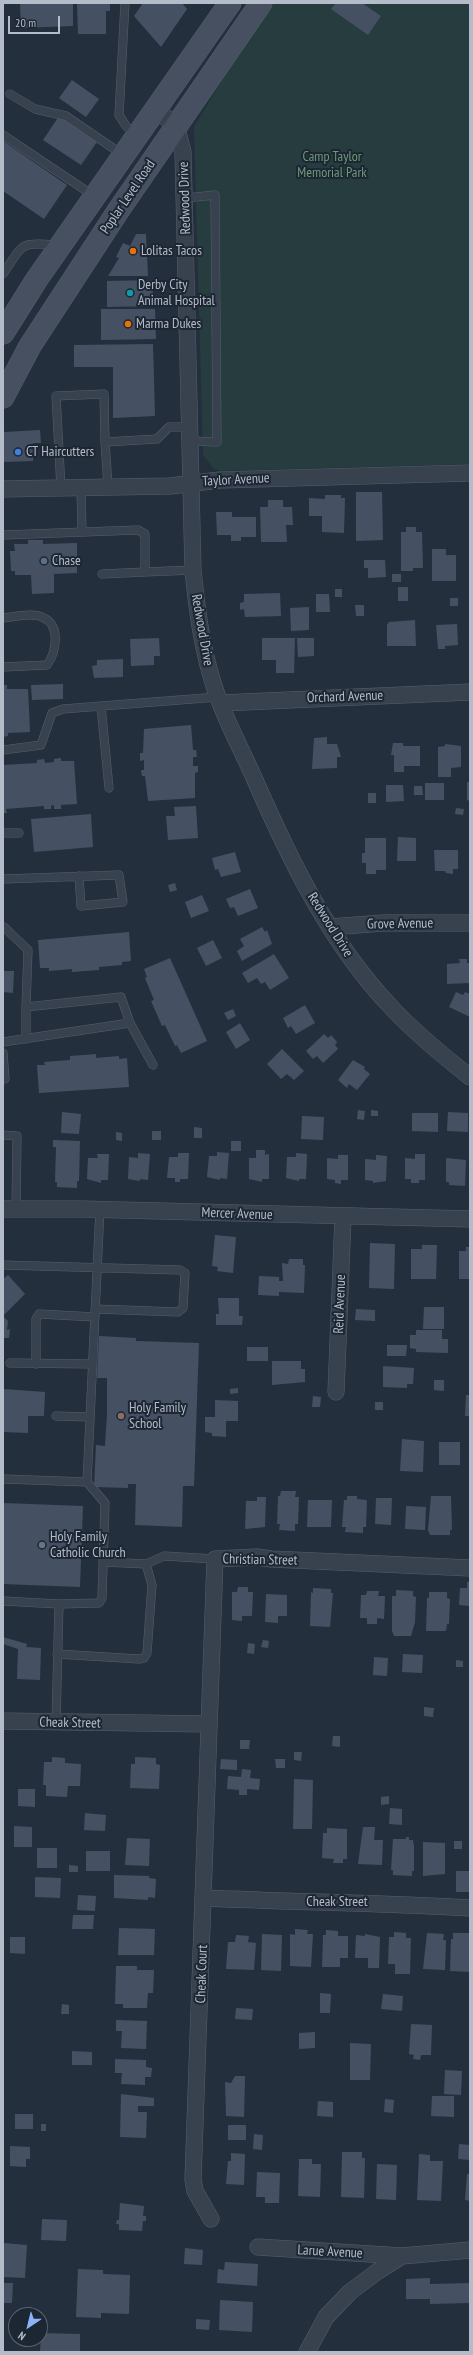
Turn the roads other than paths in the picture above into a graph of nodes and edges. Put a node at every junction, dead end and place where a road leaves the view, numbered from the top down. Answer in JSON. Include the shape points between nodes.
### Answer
{"nodes":[{"id":1,"x":125,"y":3,"type":"edge"},
{"id":2,"x":261,"y":3,"type":"edge"},
{"id":3,"x":226,"y":5,"type":"edge"},
{"id":4,"x":10,"y":94,"type":"dead end"},
{"id":5,"x":155,"y":110,"type":"junction"},
{"id":6,"x":176,"y":125,"type":"junction"},
{"id":7,"x":3,"y":135,"type":"edge"},
{"id":8,"x":137,"y":136,"type":"junction"},
{"id":9,"x":124,"y":156,"type":"junction"},
{"id":10,"x":95,"y":197,"type":"junction"},
{"id":11,"x":186,"y":198,"type":"junction"},
{"id":12,"x":61,"y":245,"type":"junction"},
{"id":13,"x":3,"y":274,"type":"edge"},
{"id":14,"x":6,"y":324,"type":"edge"},
{"id":15,"x":3,"y":397,"type":"edge"},
{"id":16,"x":190,"y":434,"type":"junction"},
{"id":17,"x":105,"y":442,"type":"junction"},
{"id":18,"x":470,"y":473,"type":"edge"},
{"id":19,"x":191,"y":483,"type":"junction"},
{"id":20,"x":108,"y":486,"type":"junction"},
{"id":21,"x":81,"y":487,"type":"junction"},
{"id":22,"x":60,"y":488,"type":"junction"},
{"id":23,"x":3,"y":490,"type":"edge"},
{"id":24,"x":82,"y":532,"type":"junction"},
{"id":25,"x":3,"y":535,"type":"edge"},
{"id":26,"x":193,"y":570,"type":"junction"},
{"id":27,"x":145,"y":572,"type":"junction"},
{"id":28,"x":102,"y":574,"type":"dead end"},
{"id":29,"x":3,"y":618,"type":"edge"},
{"id":30,"x":3,"y":667,"type":"edge"},
{"id":31,"x":470,"y":692,"type":"edge"},
{"id":32,"x":220,"y":700,"type":"junction"},
{"id":33,"x":101,"y":706,"type":"junction"},
{"id":34,"x":3,"y":750,"type":"edge"},
{"id":35,"x":109,"y":788,"type":"dead end"},
{"id":36,"x":3,"y":833,"type":"edge"},
{"id":37,"x":19,"y":833,"type":"dead end"},
{"id":38,"x":79,"y":876,"type":"junction"},
{"id":39,"x":3,"y":879,"type":"edge"},
{"id":40,"x":470,"y":923,"type":"edge"},
{"id":41,"x":330,"y":926,"type":"junction"},
{"id":42,"x":3,"y":927,"type":"edge"},
{"id":43,"x":3,"y":936,"type":"edge"},
{"id":44,"x":26,"y":1007,"type":"junction"},
{"id":45,"x":130,"y":1023,"type":"junction"},
{"id":46,"x":26,"y":1038,"type":"junction"},
{"id":47,"x":3,"y":1042,"type":"edge"},
{"id":48,"x":3,"y":1053,"type":"edge"},
{"id":49,"x":153,"y":1065,"type":"dead end"},
{"id":50,"x":470,"y":1077,"type":"edge"},
{"id":51,"x":3,"y":1079,"type":"edge"},
{"id":52,"x":3,"y":1135,"type":"edge"},
{"id":53,"x":10,"y":1209,"type":"edge"},
{"id":54,"x":100,"y":1209,"type":"junction"},
{"id":55,"x":343,"y":1217,"type":"junction"},
{"id":56,"x":470,"y":1219,"type":"edge"},
{"id":57,"x":3,"y":1265,"type":"edge"},
{"id":58,"x":97,"y":1267,"type":"junction"},
{"id":59,"x":95,"y":1313,"type":"junction"},
{"id":60,"x":10,"y":1363,"type":"dead end"},
{"id":61,"x":36,"y":1364,"type":"junction"},
{"id":62,"x":93,"y":1364,"type":"junction"},
{"id":63,"x":336,"y":1392,"type":"dead end"},
{"id":64,"x":56,"y":1416,"type":"dead end"},
{"id":65,"x":90,"y":1417,"type":"junction"},
{"id":66,"x":3,"y":1479,"type":"edge"},
{"id":67,"x":87,"y":1482,"type":"junction"},
{"id":68,"x":215,"y":1559,"type":"junction"},
{"id":69,"x":104,"y":1562,"type":"junction"},
{"id":70,"x":146,"y":1564,"type":"junction"},
{"id":71,"x":470,"y":1568,"type":"edge"},
{"id":72,"x":3,"y":1601,"type":"edge"},
{"id":73,"x":58,"y":1604,"type":"junction"},
{"id":74,"x":57,"y":1654,"type":"junction"},
{"id":75,"x":3,"y":1721,"type":"edge"},
{"id":76,"x":56,"y":1723,"type":"junction"},
{"id":77,"x":209,"y":1724,"type":"junction"},
{"id":78,"x":205,"y":1898,"type":"junction"},
{"id":79,"x":470,"y":1908,"type":"edge"},
{"id":80,"x":211,"y":2219,"type":"dead end"},
{"id":81,"x":258,"y":2247,"type":"dead end"},
{"id":82,"x":470,"y":2250,"type":"edge"},
{"id":83,"x":402,"y":2256,"type":"junction"},
{"id":84,"x":307,"y":2352,"type":"edge"}],
"edges":[{"from":1,"to":8,"type":"lane","via":[[119,115]]},
{"from":2,"to":6,"type":"main road","name":"Poplar Level Road"},
{"from":3,"to":5,"type":"main road","name":"Poplar Level Road"},
{"from":4,"to":9,"type":"lane","via":[[35,109],[66,116]]},
{"from":5,"to":6,"type":"street"},
{"from":5,"to":8,"type":"main road","name":"Poplar Level Road"},
{"from":6,"to":11,"type":"street","name":"Redwood Drive","via":[[183,152]]},
{"from":6,"to":15,"type":"main road","name":"Poplar Level Road","via":[[30,346]]},
{"from":7,"to":10,"type":"lane"},
{"from":8,"to":9,"type":"main road","name":"Poplar Level Road"},
{"from":9,"to":10,"type":"main road","name":"Poplar Level Road"},
{"from":10,"to":12,"type":"main road","name":"Poplar Level Road"},
{"from":11,"to":16,"type":"street","name":"Redwood Drive"},
{"from":11,"to":16,"type":"lane","via":[[215,195],[217,442]]},
{"from":12,"to":13,"type":"lane","via":[[30,243],[21,248]]},
{"from":12,"to":14,"type":"main road","name":"Poplar Level Road"},
{"from":16,"to":17,"type":"lane","via":[[169,427],[157,439]]},
{"from":16,"to":19,"type":"street","name":"Redwood Drive"},
{"from":17,"to":20,"type":"lane"},
{"from":17,"to":22,"type":"lane","via":[[104,394],[56,396]]},
{"from":18,"to":19,"type":"street","name":"Taylor Avenue"},
{"from":19,"to":20,"type":"street","name":"Taylor Avenue","via":[[170,486]]},
{"from":19,"to":26,"type":"street","name":"Redwood Drive"},
{"from":20,"to":21,"type":"street","name":"Taylor Avenue"},
{"from":21,"to":22,"type":"street","name":"Taylor Avenue"},
{"from":21,"to":24,"type":"lane"},
{"from":22,"to":23,"type":"street","name":"Taylor Avenue"},
{"from":24,"to":25,"type":"lane"},
{"from":24,"to":27,"type":"lane","via":[[138,530],[145,534]]},
{"from":26,"to":27,"type":"lane"},
{"from":26,"to":32,"type":"street","name":"Redwood Drive","via":[[198,618],[209,671]]},
{"from":27,"to":28,"type":"lane"},
{"from":29,"to":30,"type":"lane","via":[[44,618],[54,628],[55,645],[53,657],[47,665]]},
{"from":31,"to":32,"type":"street","name":"Orchard Avenue"},
{"from":32,"to":33,"type":"lane"},
{"from":32,"to":41,"type":"street","name":"Redwood Drive","via":[[290,855]]},
{"from":33,"to":34,"type":"lane","via":[[63,709],[52,713],[41,745]]},
{"from":33,"to":35,"type":"lane"},
{"from":36,"to":37,"type":"lane"},
{"from":38,"to":38,"type":"lane","via":[[119,875],[123,902],[81,906]]},
{"from":38,"to":39,"type":"lane"},
{"from":40,"to":41,"type":"street","name":"Grove Avenue"},
{"from":41,"to":50,"type":"street","name":"Redwood Drive","via":[[390,1007]]},
{"from":42,"to":43,"type":"lane"},
{"from":42,"to":44,"type":"lane","via":[[28,950]]},
{"from":44,"to":45,"type":"lane","via":[[121,997]]},
{"from":44,"to":46,"type":"lane"},
{"from":45,"to":46,"type":"lane"},
{"from":45,"to":49,"type":"lane"},
{"from":46,"to":47,"type":"lane"},
{"from":48,"to":51,"type":"lane"},
{"from":52,"to":53,"type":"lane","via":[[17,1136]]},
{"from":53,"to":54,"type":"street","name":"Mercer Avenue"},
{"from":54,"to":55,"type":"street","name":"Mercer Avenue"},
{"from":54,"to":58,"type":"lane"},
{"from":55,"to":56,"type":"street","name":"Mercer Avenue"},
{"from":55,"to":63,"type":"street","name":"Reid Avenue"},
{"from":57,"to":58,"type":"lane"},
{"from":58,"to":59,"type":"lane"},
{"from":58,"to":59,"type":"lane","via":[[180,1270],[185,1273],[183,1308],[178,1312]]},
{"from":59,"to":61,"type":"lane","via":[[39,1314],[36,1319]]},
{"from":59,"to":62,"type":"lane"},
{"from":60,"to":61,"type":"lane"},
{"from":61,"to":62,"type":"lane"},
{"from":62,"to":65,"type":"lane"},
{"from":64,"to":65,"type":"lane"},
{"from":65,"to":67,"type":"lane"},
{"from":66,"to":67,"type":"lane"},
{"from":67,"to":69,"type":"lane","via":[[104,1503]]},
{"from":68,"to":70,"type":"lane","via":[[164,1556]]},
{"from":68,"to":71,"type":"street","name":"Christian Street","via":[[257,1557]]},
{"from":68,"to":77,"type":"street","name":"Christian Street"},
{"from":69,"to":70,"type":"lane"},
{"from":69,"to":73,"type":"lane","via":[[100,1603]]},
{"from":70,"to":74,"type":"lane","via":[[152,1584],[147,1653],[144,1658]]},
{"from":72,"to":73,"type":"lane"},
{"from":73,"to":74,"type":"lane"},
{"from":74,"to":76,"type":"lane"},
{"from":75,"to":76,"type":"street","name":"Cheak Street"},
{"from":76,"to":77,"type":"street","name":"Cheak Street"},
{"from":77,"to":78,"type":"street","name":"Cheak Court"},
{"from":78,"to":79,"type":"street","name":"Cheak Street","via":[[322,1903],[377,1902]]},
{"from":78,"to":80,"type":"street","name":"Cheak Court","via":[[193,2179],[195,2191]]},
{"from":81,"to":83,"type":"street","name":"Larue Avenue"},
{"from":82,"to":83,"type":"street","name":"Larue Avenue"},
{"from":83,"to":84,"type":"street","via":[[350,2292],[326,2317]]}]}
